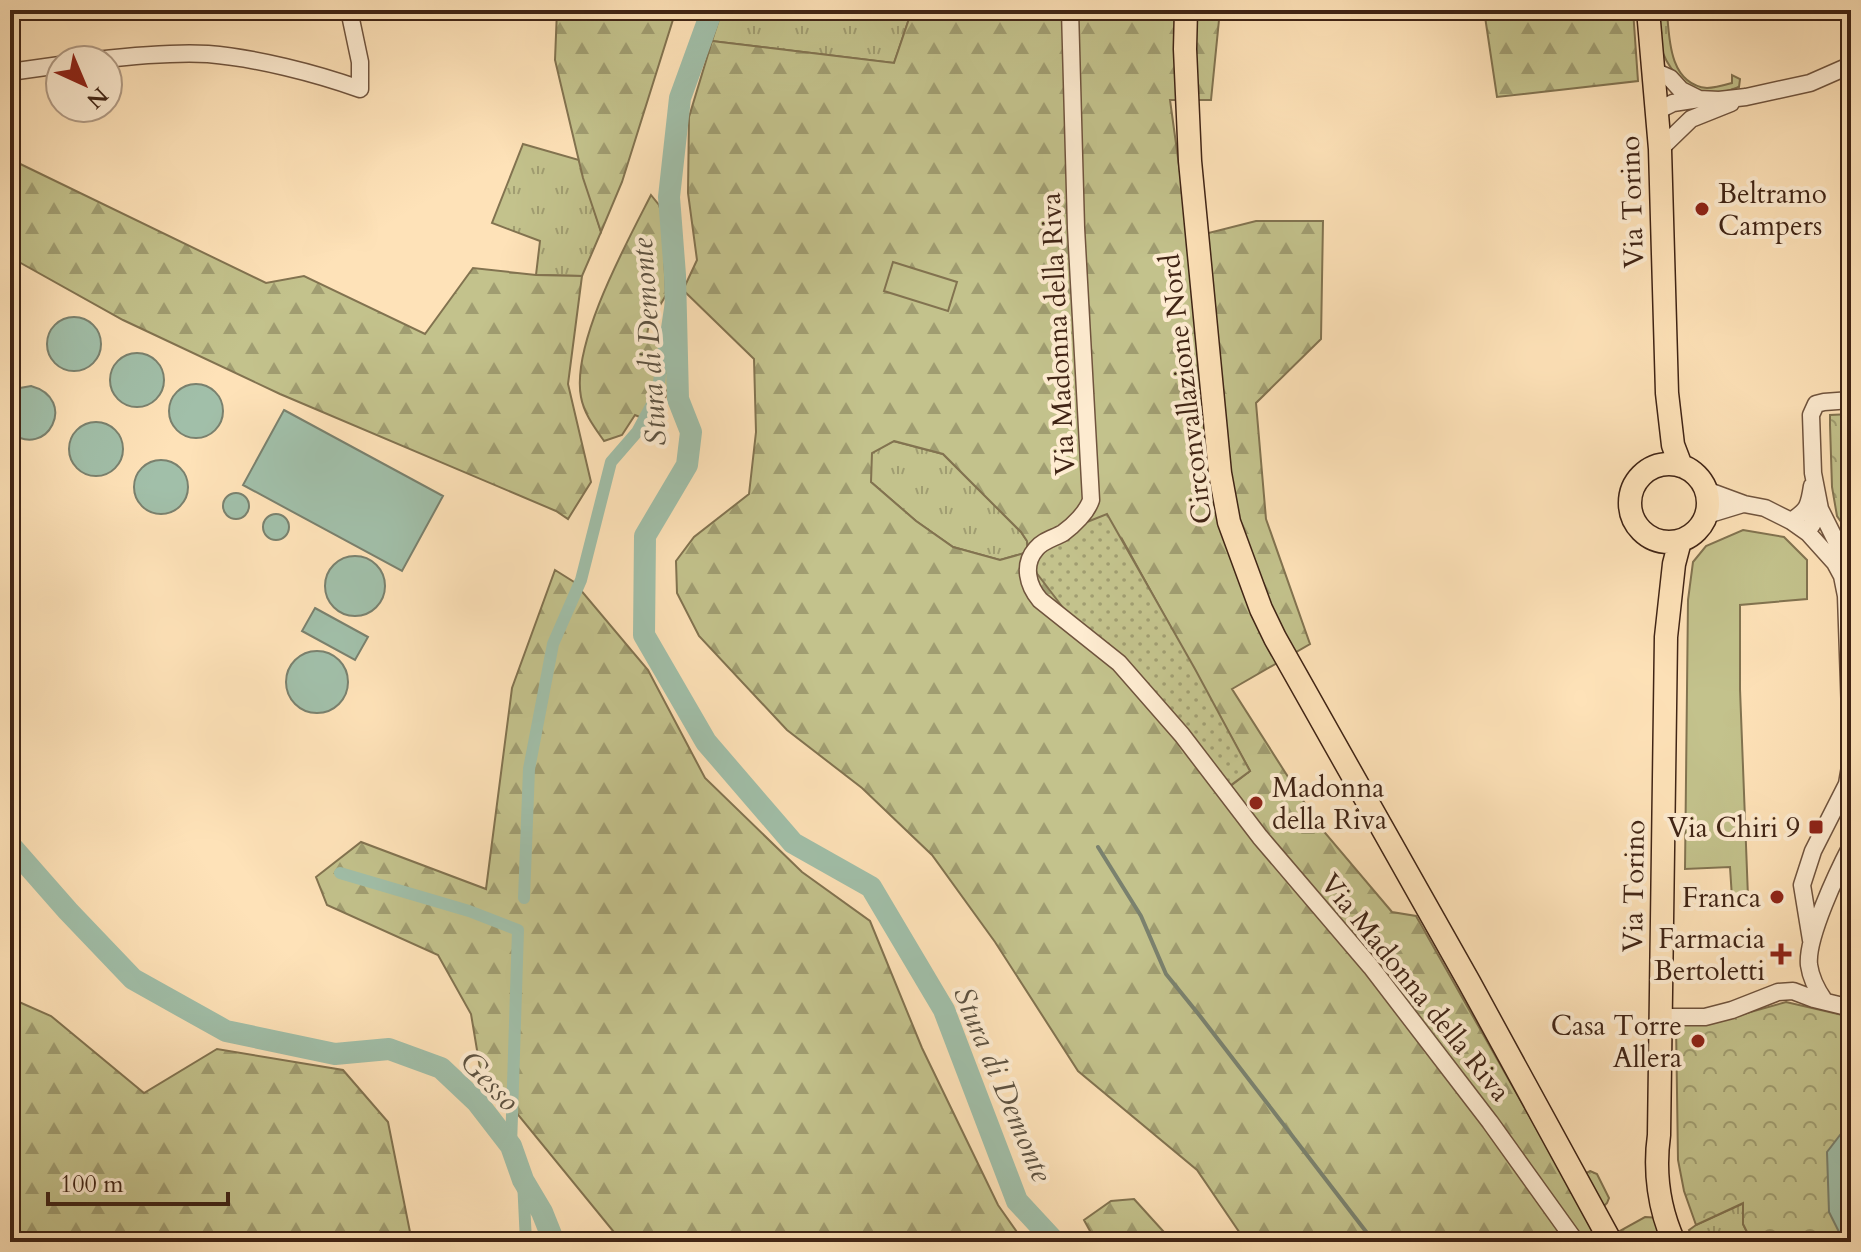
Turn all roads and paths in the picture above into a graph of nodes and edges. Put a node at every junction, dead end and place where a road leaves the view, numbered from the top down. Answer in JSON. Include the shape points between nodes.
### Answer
{"nodes":[{"id":1,"x":349,"y":10,"type":"edge"},
{"id":2,"x":1070,"y":10,"type":"edge"},
{"id":3,"x":1186,"y":10,"type":"edge"},
{"id":4,"x":1648,"y":10,"type":"edge"},
{"id":5,"x":124,"y":58,"type":"edge"},
{"id":6,"x":1851,"y":65,"type":"edge"},
{"id":7,"x":44,"y":67,"type":"edge"},
{"id":8,"x":1654,"y":71,"type":"junction"},
{"id":9,"x":10,"y":72,"type":"edge"},
{"id":10,"x":1746,"y":97,"type":"junction"},
{"id":11,"x":1699,"y":99,"type":"junction"},
{"id":12,"x":1657,"y":111,"type":"junction"},
{"id":13,"x":1691,"y":119,"type":"junction"},
{"id":14,"x":1660,"y":149,"type":"junction"},
{"id":15,"x":1667,"y":393,"type":"junction"},
{"id":16,"x":1851,"y":400,"type":"edge"},
{"id":17,"x":1657,"y":466,"type":"junction"},
{"id":18,"x":1681,"y":466,"type":"junction"},
{"id":19,"x":1813,"y":473,"type":"junction"},
{"id":20,"x":1706,"y":490,"type":"junction"},
{"id":21,"x":1744,"y":504,"type":"junction"},
{"id":22,"x":1820,"y":509,"type":"junction"},
{"id":23,"x":1707,"y":515,"type":"junction"},
{"id":24,"x":1791,"y":521,"type":"junction"},
{"id":25,"x":1806,"y":531,"type":"junction"},
{"id":26,"x":1669,"y":541,"type":"junction"},
{"id":27,"x":1842,"y":576,"type":"junction"},
{"id":28,"x":1850,"y":723,"type":"edge"},
{"id":29,"x":1851,"y":742,"type":"edge"},
{"id":30,"x":1851,"y":761,"type":"edge"},
{"id":31,"x":1851,"y":846,"type":"edge"},
{"id":32,"x":1811,"y":940,"type":"junction"},
{"id":33,"x":1809,"y":963,"type":"junction"},
{"id":34,"x":1778,"y":992,"type":"junction"},
{"id":35,"x":1824,"y":1000,"type":"junction"},
{"id":36,"x":1851,"y":1008,"type":"edge"},
{"id":37,"x":1661,"y":1017,"type":"junction"},
{"id":38,"x":1659,"y":1135,"type":"junction"},
{"id":39,"x":1576,"y":1242,"type":"edge"},
{"id":40,"x":1611,"y":1242,"type":"edge"},
{"id":41,"x":1674,"y":1242,"type":"edge"},
{"id":42,"x":1690,"y":1242,"type":"edge"}],
"edges":[{"from":1,"to":5,"type":"street","via":[[360,89],[208,54]]},
{"from":2,"to":39,"type":"street","name":"Via Madonna della Riva","via":[[1091,500],[1066,531],[1037,546],[1027,577],[1033,592],[1119,663],[1182,735],[1371,967]]},
{"from":3,"to":40,"type":"main road","name":"Circonvallazione Nord","via":[[1190,161],[1229,522],[1275,638]]},
{"from":4,"to":8,"type":"main road","name":"Via Torino"},
{"from":6,"to":10,"type":"street","via":[[1810,83]]},
{"from":7,"to":9,"type":"street"},
{"from":8,"to":11,"type":"street"},
{"from":8,"to":12,"type":"main road","name":"Via Torino"},
{"from":10,"to":11,"type":"street"},
{"from":10,"to":13,"type":"street"},
{"from":11,"to":12,"type":"street"},
{"from":12,"to":13,"type":"street"},
{"from":12,"to":14,"type":"main road","name":"Via Torino"},
{"from":13,"to":14,"type":"street"},
{"from":14,"to":15,"type":"main road","name":"Via Torino"},
{"from":15,"to":17,"type":"main road","name":"Via Torino"},
{"from":15,"to":18,"type":"main road","name":"Via Torino"},
{"from":16,"to":19,"type":"street","via":[[1816,404],[1811,415]]},
{"from":17,"to":18,"type":"main road"},
{"from":17,"to":26,"type":"main road","via":[[1635,483],[1630,510],[1649,537]]},
{"from":18,"to":20,"type":"main road"},
{"from":19,"to":22,"type":"street"},
{"from":19,"to":24,"type":"street","via":[[1809,504]]},
{"from":20,"to":21,"type":"street"},
{"from":20,"to":23,"type":"main road"},
{"from":21,"to":23,"type":"street"},
{"from":21,"to":24,"type":"street"},
{"from":22,"to":25,"type":"street"},
{"from":22,"to":27,"type":"street","via":[[1839,547]]},
{"from":23,"to":26,"type":"main road","via":[[1687,538]]},
{"from":24,"to":25,"type":"street"},
{"from":25,"to":27,"type":"street"},
{"from":26,"to":37,"type":"main road","name":"Via Torino","via":[[1674,564],[1666,637]]},
{"from":27,"to":28,"type":"street"},
{"from":28,"to":29,"type":"street"},
{"from":30,"to":32,"type":"street","via":[[1847,784],[1802,885]]},
{"from":31,"to":32,"type":"street"},
{"from":32,"to":33,"type":"street"},
{"from":33,"to":34,"type":"street"},
{"from":33,"to":35,"type":"street"},
{"from":34,"to":35,"type":"street"},
{"from":34,"to":37,"type":"street","via":[[1705,1017]]},
{"from":35,"to":36,"type":"street"},
{"from":37,"to":38,"type":"main road","name":"Via Torino"},
{"from":38,"to":41,"type":"main road","name":"Via Torino","via":[[1660,1196]]},
{"from":38,"to":42,"type":"main road","name":"Via Torino"}]}
